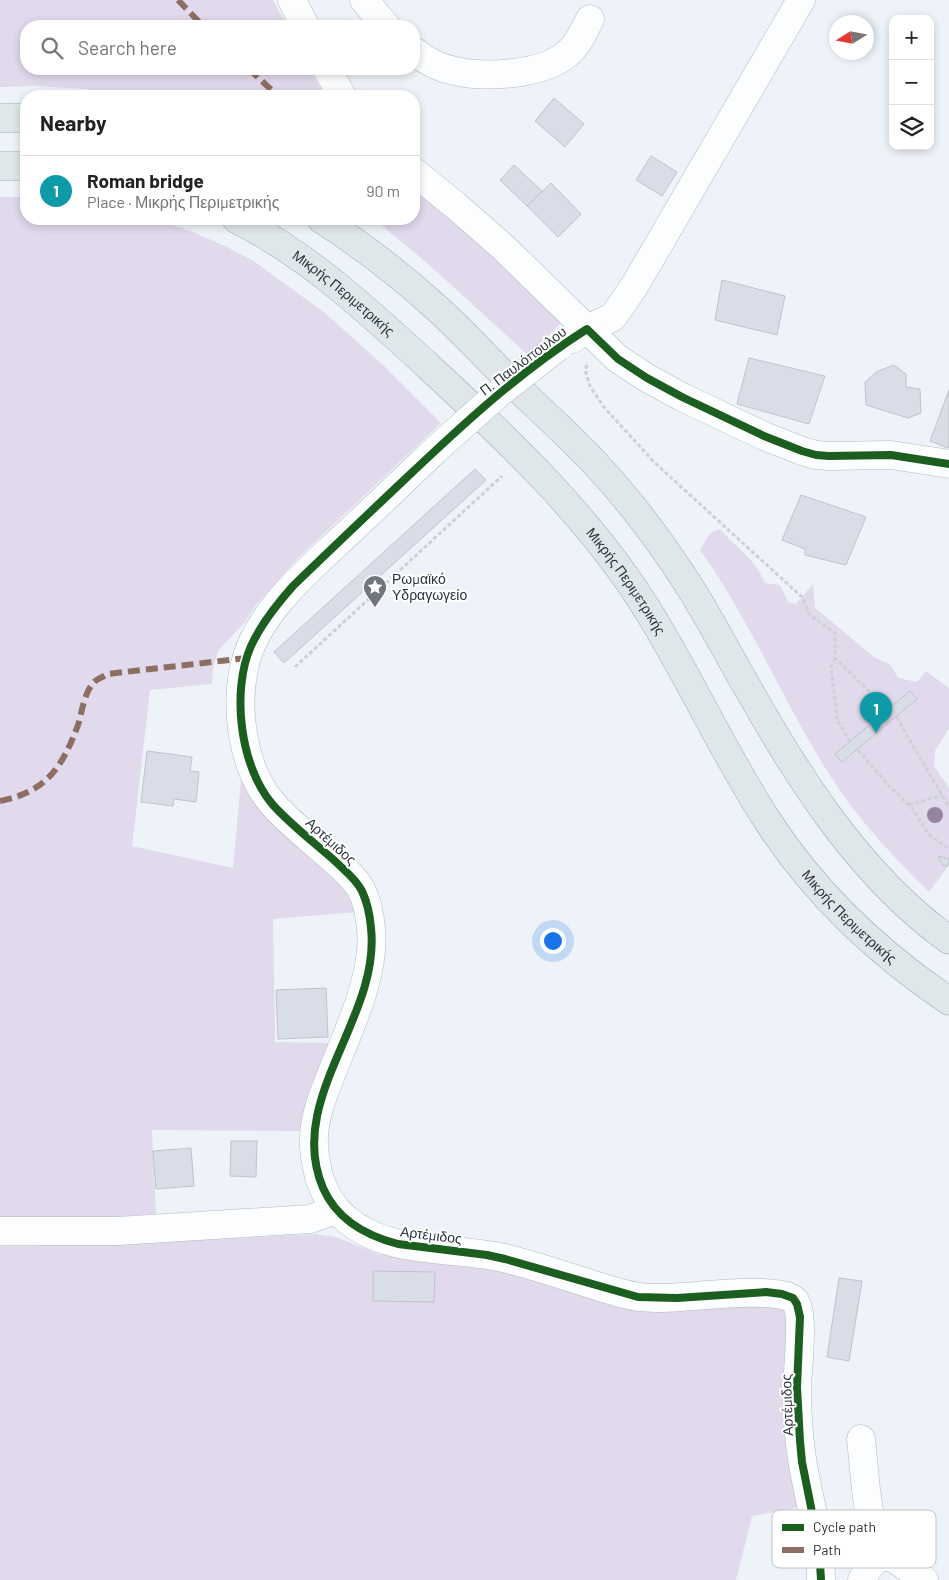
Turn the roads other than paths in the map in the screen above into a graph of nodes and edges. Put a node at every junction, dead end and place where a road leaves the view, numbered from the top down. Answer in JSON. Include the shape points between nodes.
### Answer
{"nodes":[{"id":1,"x":292,"y":0,"type":"edge"},
{"id":2,"x":364,"y":0,"type":"edge"},
{"id":3,"x":802,"y":0,"type":"edge"},
{"id":4,"x":590,"y":19,"type":"dead end"},
{"id":5,"x":302,"y":20,"type":"edge"},
{"id":6,"x":381,"y":20,"type":"edge"},
{"id":7,"x":420,"y":56,"type":"edge"},
{"id":8,"x":330,"y":75,"type":"edge"},
{"id":9,"x":339,"y":90,"type":"edge"},
{"id":10,"x":0,"y":118,"type":"edge"},
{"id":11,"x":20,"y":118,"type":"edge"},
{"id":12,"x":0,"y":166,"type":"edge"},
{"id":13,"x":20,"y":166,"type":"edge"},
{"id":14,"x":420,"y":177,"type":"edge"},
{"id":15,"x":246,"y":225,"type":"edge"},
{"id":16,"x":330,"y":225,"type":"edge"},
{"id":17,"x":587,"y":329,"type":"junction"},
{"id":18,"x":949,"y":464,"type":"edge"},
{"id":19,"x":247,"y":658,"type":"joint"},
{"id":20,"x":949,"y":940,"type":"edge"},
{"id":21,"x":949,"y":1001,"type":"edge"},
{"id":22,"x":336,"y":1210,"type":"junction"},
{"id":23,"x":0,"y":1231,"type":"edge"},
{"id":24,"x":861,"y":1439,"type":"dead end"},
{"id":25,"x":812,"y":1510,"type":"edge"},
{"id":26,"x":867,"y":1510,"type":"edge"},
{"id":27,"x":907,"y":1568,"type":"edge"},
{"id":28,"x":924,"y":1580,"type":"edge"}],
"edges":[{"from":1,"to":5,"type":"street"},
{"from":2,"to":6,"type":"street"},
{"from":3,"to":17,"type":"street","via":[[635,285],[613,316]]},
{"from":4,"to":7,"type":"street","via":[[565,55],[547,64],[519,71],[484,74],[454,71]]},
{"from":8,"to":9,"type":"street"},
{"from":10,"to":11,"type":"main road"},
{"from":12,"to":13,"type":"main road"},
{"from":14,"to":17,"type":"street","via":[[503,247]]},
{"from":15,"to":21,"type":"main road","name":"Μικρής Περιμετρικής","via":[[299,257],[387,328],[523,457],[587,526],[646,606],[740,776],[787,849],[868,940]]},
{"from":16,"to":20,"type":"main road","via":[[370,251],[440,311],[594,462],[683,576],[751,696],[827,815],[886,884]]},
{"from":17,"to":18,"type":"street","name":"Π. Παυλόπουλου","via":[[618,359],[647,378],[764,436],[816,455],[891,456]]},
{"from":17,"to":19,"type":"street","name":"Π. Παυλόπουλου","bridge":true,"via":[[499,392],[293,586],[273,609]]},
{"from":19,"to":22,"type":"street","name":"Αρτέμιδος","via":[[242,684],[242,726],[245,745],[262,790],[273,805],[351,876],[362,890],[372,928],[369,972],[315,1123],[315,1155],[321,1183]]},
{"from":22,"to":23,"type":"street","via":[[301,1220],[118,1230]]},
{"from":22,"to":25,"type":"street","name":"Αρτέμιδος","via":[[354,1225],[384,1240],[505,1258],[638,1297],[677,1298],[766,1292],[793,1298],[800,1317],[797,1388],[801,1448]]},
{"from":24,"to":26,"type":"street"},
{"from":27,"to":28,"type":"street"}]}
